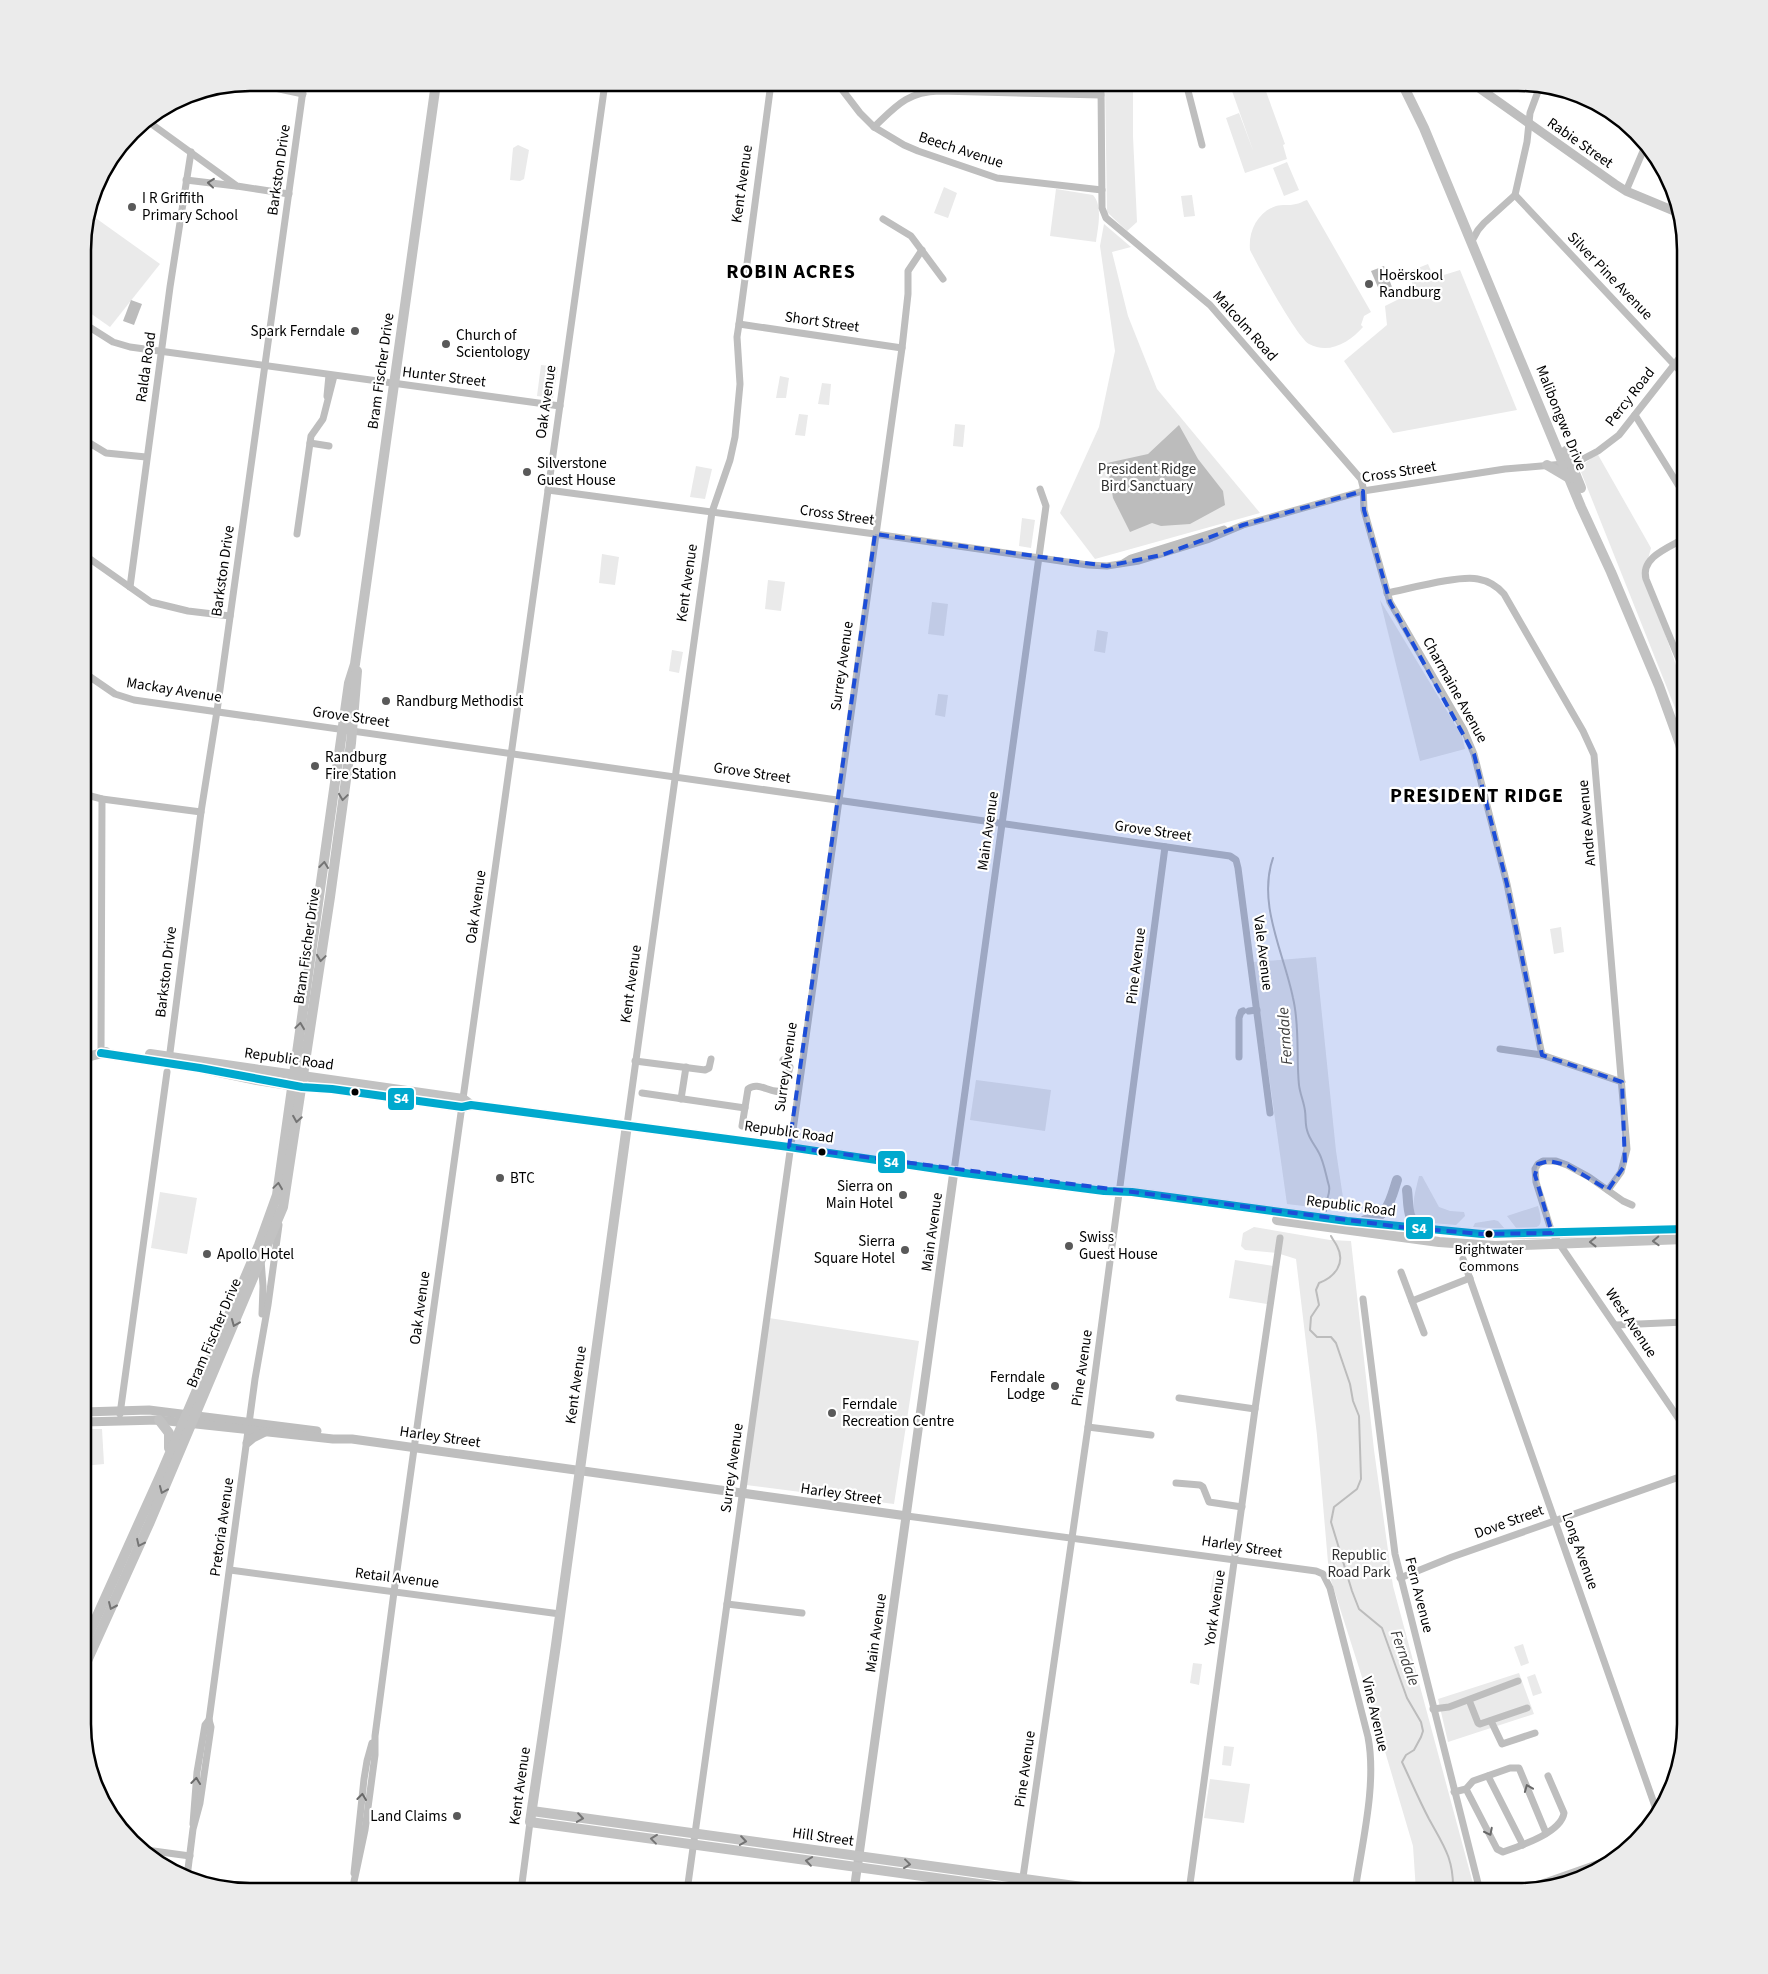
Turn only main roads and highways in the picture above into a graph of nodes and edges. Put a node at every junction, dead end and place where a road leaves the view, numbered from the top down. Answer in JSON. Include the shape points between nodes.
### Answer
{"nodes":[{"id":1,"x":435,"y":92,"type":"edge"},
{"id":2,"x":1406,"y":92,"type":"edge"},
{"id":3,"x":1412,"y":92,"type":"edge"},
{"id":4,"x":1556,"y":448,"type":"junction"},
{"id":5,"x":1572,"y":462,"type":"junction"},
{"id":6,"x":1572,"y":476,"type":"junction"},
{"id":7,"x":1677,"y":725,"type":"edge"},
{"id":8,"x":1677,"y":737,"type":"edge"},
{"id":9,"x":91,"y":1056,"type":"edge"},
{"id":10,"x":168,"y":1064,"type":"junction"},
{"id":11,"x":298,"y":1075,"type":"junction"},
{"id":12,"x":291,"y":1086,"type":"junction"},
{"id":13,"x":302,"y":1087,"type":"junction"},
{"id":14,"x":465,"y":1104,"type":"junction"},
{"id":15,"x":627,"y":1125,"type":"junction"},
{"id":16,"x":1397,"y":1180,"type":"dead end"},
{"id":17,"x":1407,"y":1190,"type":"dead end"},
{"id":18,"x":1118,"y":1194,"type":"junction"},
{"id":19,"x":1347,"y":1221,"type":"junction"},
{"id":20,"x":1423,"y":1229,"type":"junction"},
{"id":21,"x":1677,"y":1229,"type":"edge"},
{"id":22,"x":1677,"y":1240,"type":"edge"},
{"id":23,"x":189,"y":1418,"type":"junction"},
{"id":24,"x":159,"y":1420,"type":"road end"},
{"id":25,"x":167,"y":1456,"type":"junction"},
{"id":26,"x":91,"y":1627,"type":"edge"},
{"id":27,"x":91,"y":1650,"type":"edge"},
{"id":28,"x":532,"y":1811,"type":"junction"},
{"id":29,"x":530,"y":1822,"type":"joint"},
{"id":30,"x":694,"y":1839,"type":"junction"},
{"id":31,"x":991,"y":1883,"type":"edge"}],
"edges":[{"from":1,"to":11,"type":"main road","name":"Bram Fischer Drive","via":[[355,664],[357,679]]},
{"from":2,"to":4,"type":"main road","name":"Malibongwe Drive"},
{"from":3,"to":5,"type":"main road","name":"Malibongwe Drive"},
{"from":4,"to":5,"type":"main road","name":"Malibongwe Drive"},
{"from":4,"to":6,"type":"main road","via":[[1545,466]]},
{"from":5,"to":6,"type":"main road","name":"Malibongwe Drive"},
{"from":6,"to":7,"type":"main road","name":"Malibongwe Drive"},
{"from":6,"to":8,"type":"main road","name":"Malibongwe Drive"},
{"from":9,"to":10,"type":"main road","name":"Republic Road","via":[[101,1053]]},
{"from":10,"to":11,"type":"main road","name":"Republic Road"},
{"from":10,"to":12,"type":"main road","name":"Republic Road"},
{"from":11,"to":12,"type":"main road","name":"Bram Fischer Drive"},
{"from":11,"to":13,"type":"main road","name":"Bram Fischer Drive"},
{"from":11,"to":14,"type":"main road","name":"Republic Road"},
{"from":12,"to":13,"type":"main road","name":"Republic Road"},
{"from":23,"to":12,"type":"main road","name":"Bram Fischer Drive","one_way":true,"via":[[277,1195]]},
{"from":13,"to":14,"type":"main road","name":"Republic Road"},
{"from":13,"to":23,"type":"main road","name":"Bram Fischer Drive","one_way":true,"via":[[280,1215]]},
{"from":14,"to":15,"type":"main road","name":"Republic Road"},
{"from":15,"to":18,"type":"main road","name":"Republic Road"},
{"from":15,"to":28,"type":"main road","name":"Kent Avenue"},
{"from":16,"to":19,"type":"main road","via":[[1387,1208],[1379,1217]]},
{"from":17,"to":20,"type":"main road","via":[[1409,1216]]},
{"from":18,"to":19,"type":"main road","name":"Republic Road"},
{"from":22,"to":18,"type":"main road","name":"Republic Road","one_way":true,"via":[[1495,1246],[1439,1242]]},
{"from":19,"to":20,"type":"main road","name":"Republic Road"},
{"from":20,"to":21,"type":"main road","name":"Republic Road","via":[[1482,1234]]},
{"from":23,"to":25,"type":"main road","name":"Bram Fischer Drive"},
{"from":23,"to":27,"type":"main road","name":"Bram Fischer Drive","one_way":true,"via":[[149,1524]]},
{"from":24,"to":25,"type":"main road","via":[[169,1433]]},
{"from":25,"to":26,"type":"main road","name":"Bram Fischer Drive"},
{"from":28,"to":29,"type":"main road","name":"Kent Avenue"},
{"from":28,"to":30,"type":"main road","name":"Hill Street","one_way":true},
{"from":30,"to":29,"type":"main road","name":"Hill Street","one_way":true},
{"from":30,"to":31,"type":"main road","name":"Hill Street"}]}
